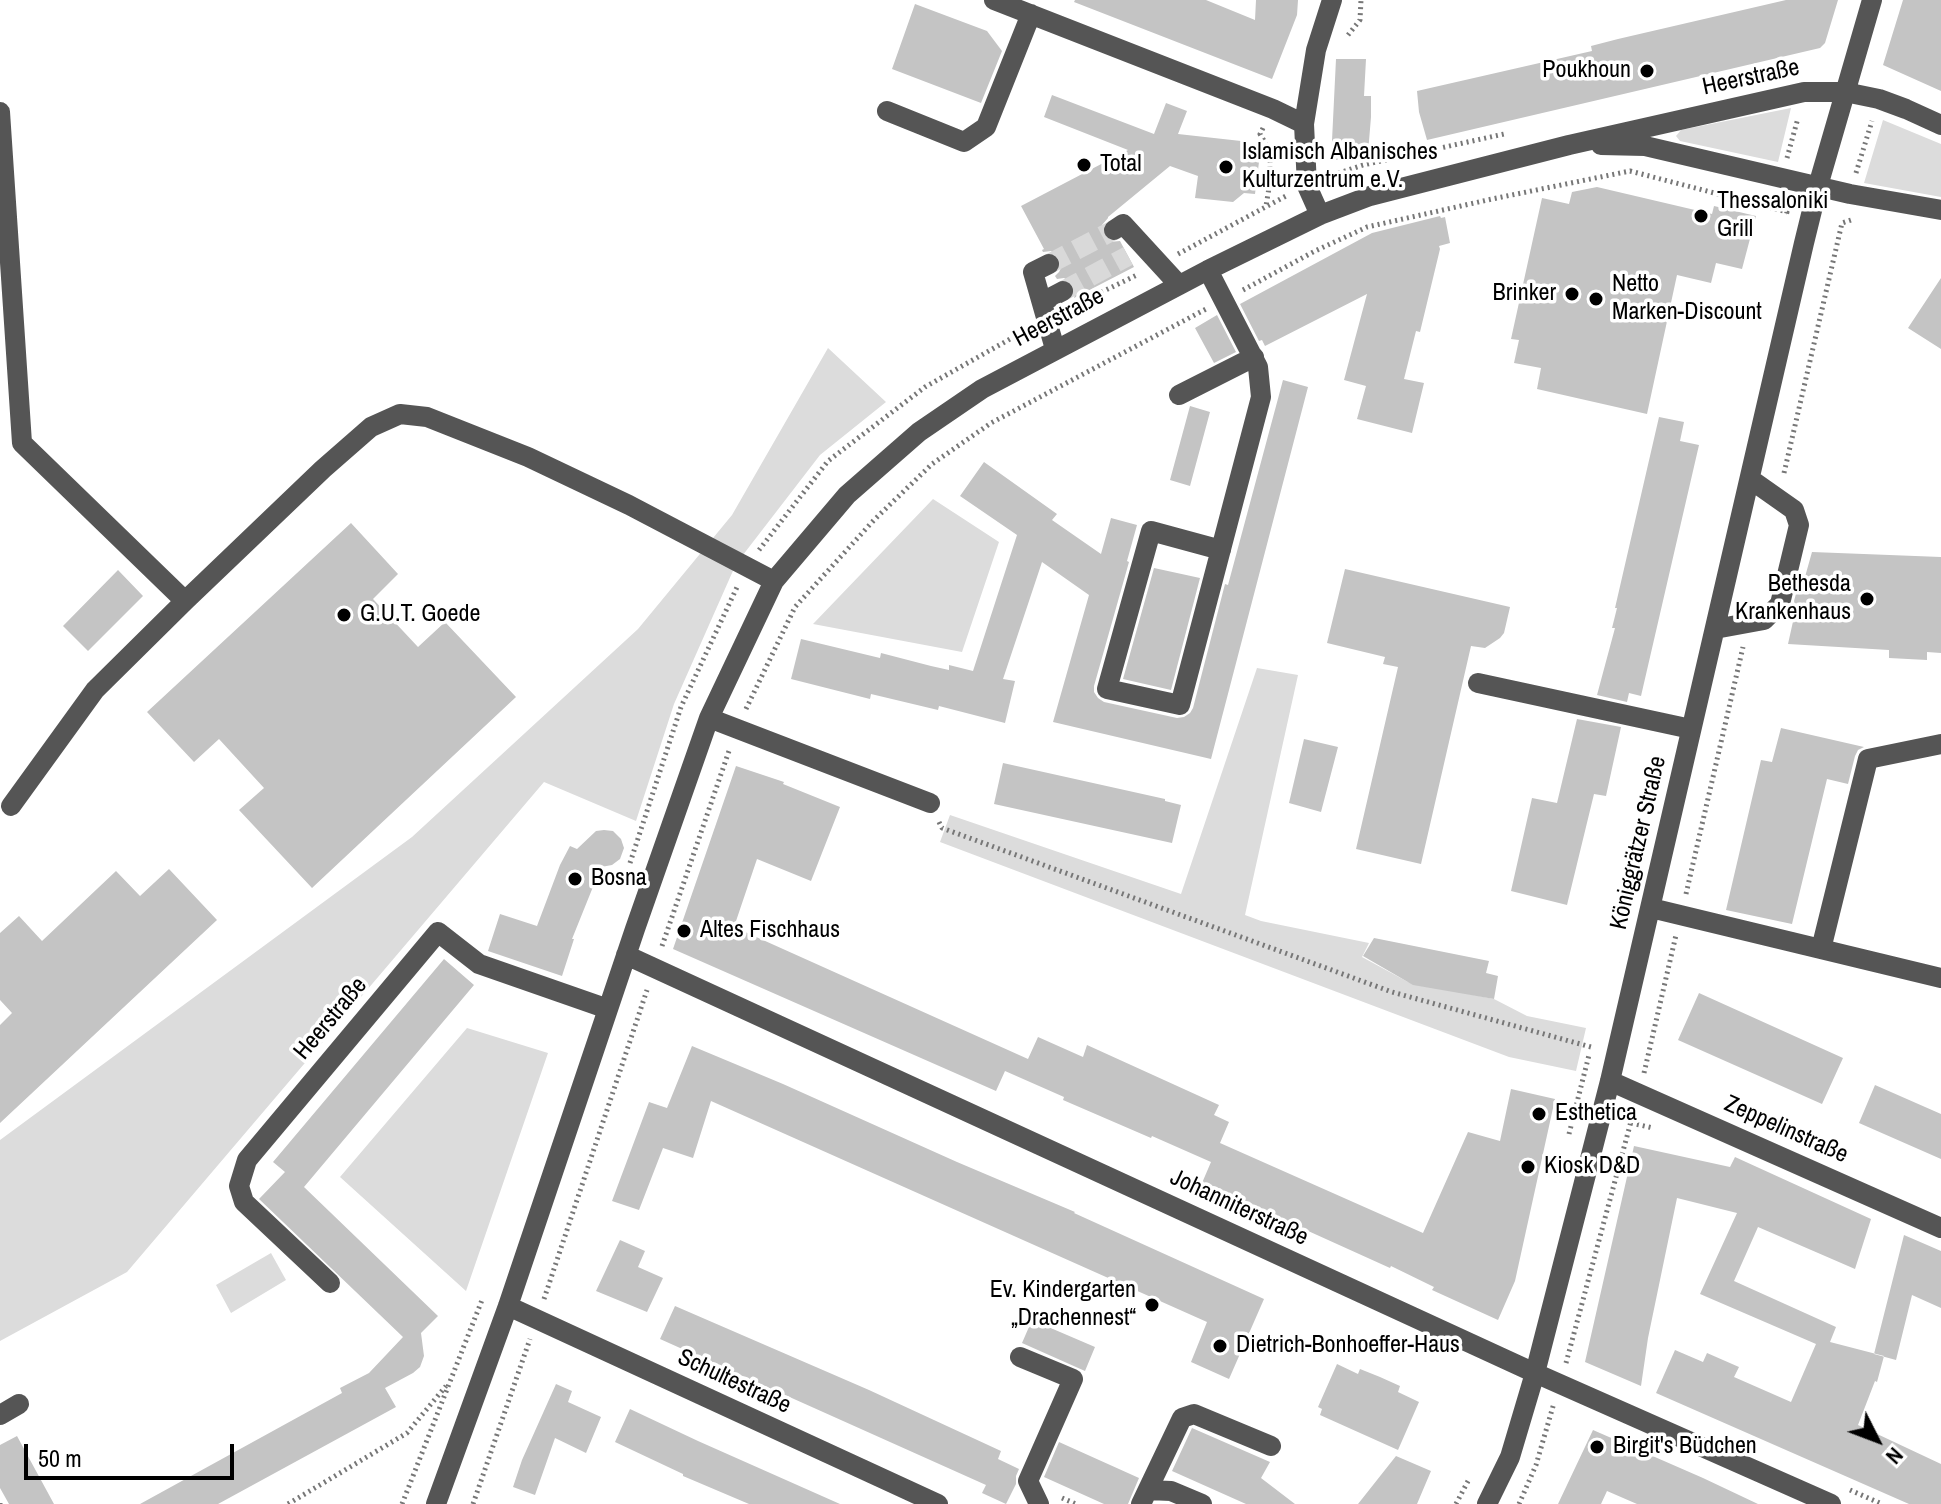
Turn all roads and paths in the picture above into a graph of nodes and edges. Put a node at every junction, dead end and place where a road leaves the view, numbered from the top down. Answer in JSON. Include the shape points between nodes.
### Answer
{"nodes":[{"id":1,"x":994,"y":0,"type":"edge"},
{"id":2,"x":1332,"y":0,"type":"edge"},
{"id":3,"x":1872,"y":0,"type":"edge"},
{"id":4,"x":1031,"y":14,"type":"junction"},
{"id":5,"x":1845,"y":92,"type":"junction"},
{"id":6,"x":1801,"y":104,"type":"dead end"},
{"id":7,"x":1876,"y":109,"type":"dead end"},
{"id":8,"x":887,"y":111,"type":"dead end"},
{"id":9,"x":0,"y":112,"type":"edge"},
{"id":10,"x":1304,"y":124,"type":"junction"},
{"id":11,"x":1941,"y":125,"type":"edge"},
{"id":12,"x":1518,"y":131,"type":"dead end"},
{"id":13,"x":1569,"y":145,"type":"junction"},
{"id":14,"x":1786,"y":166,"type":"dead end"},
{"id":15,"x":1307,"y":186,"type":"junction"},
{"id":16,"x":1818,"y":186,"type":"junction"},
{"id":17,"x":1850,"y":194,"type":"junction"},
{"id":18,"x":1940,"y":210,"type":"edge"},
{"id":19,"x":1320,"y":215,"type":"junction"},
{"id":20,"x":1862,"y":217,"type":"dead end"},
{"id":21,"x":1783,"y":227,"type":"dead end"},
{"id":22,"x":1114,"y":230,"type":"dead end"},
{"id":23,"x":1049,"y":264,"type":"tunnel mouth"},
{"id":24,"x":1159,"y":264,"type":"junction"},
{"id":25,"x":1208,"y":270,"type":"junction"},
{"id":26,"x":1179,"y":285,"type":"junction"},
{"id":27,"x":1063,"y":291,"type":"tunnel mouth"},
{"id":28,"x":1224,"y":300,"type":"junction"},
{"id":29,"x":1044,"y":311,"type":"junction"},
{"id":30,"x":1055,"y":349,"type":"junction"},
{"id":31,"x":1254,"y":357,"type":"junction"},
{"id":32,"x":1179,"y":395,"type":"dead end"},
{"id":33,"x":1750,"y":479,"type":"junction"},
{"id":34,"x":1778,"y":499,"type":"junction"},
{"id":35,"x":1221,"y":550,"type":"junction"},
{"id":36,"x":746,"y":567,"type":"junction"},
{"id":37,"x":774,"y":581,"type":"junction"},
{"id":38,"x":185,"y":601,"type":"junction"},
{"id":39,"x":1749,"y":623,"type":"junction"},
{"id":40,"x":1715,"y":629,"type":"junction"},
{"id":41,"x":1478,"y":683,"type":"dead end"},
{"id":42,"x":709,"y":718,"type":"junction"},
{"id":43,"x":737,"y":728,"type":"junction"},
{"id":44,"x":1691,"y":729,"type":"junction"},
{"id":45,"x":1941,"y":744,"type":"edge"},
{"id":46,"x":930,"y":803,"type":"joint"},
{"id":47,"x":11,"y":806,"type":"dead end"},
{"id":48,"x":628,"y":869,"type":"dead end"},
{"id":49,"x":1651,"y":908,"type":"junction"},
{"id":50,"x":1681,"y":915,"type":"junction"},
{"id":51,"x":1821,"y":949,"type":"junction"},
{"id":52,"x":626,"y":955,"type":"junction"},
{"id":53,"x":655,"y":968,"type":"junction"},
{"id":54,"x":1941,"y":978,"type":"edge"},
{"id":55,"x":608,"y":1009,"type":"junction"},
{"id":56,"x":1610,"y":1081,"type":"junction"},
{"id":57,"x":1639,"y":1093,"type":"junction"},
{"id":58,"x":1568,"y":1135,"type":"dead end"},
{"id":59,"x":1941,"y":1228,"type":"edge"},
{"id":60,"x":330,"y":1283,"type":"dead end"},
{"id":61,"x":484,"y":1294,"type":"dead end"},
{"id":62,"x":508,"y":1306,"type":"junction"},
{"id":63,"x":537,"y":1320,"type":"junction"},
{"id":64,"x":1020,"y":1357,"type":"dead end"},
{"id":65,"x":1535,"y":1373,"type":"junction"},
{"id":66,"x":449,"y":1383,"type":"junction"},
{"id":67,"x":1560,"y":1384,"type":"junction"},
{"id":68,"x":19,"y":1404,"type":"dead end"},
{"id":69,"x":0,"y":1415,"type":"edge"},
{"id":70,"x":1271,"y":1446,"type":"dead end"},
{"id":71,"x":1472,"y":1474,"type":"dead end"},
{"id":72,"x":1144,"y":1497,"type":"edge"},
{"id":73,"x":288,"y":1504,"type":"edge"},
{"id":74,"x":402,"y":1504,"type":"edge"},
{"id":75,"x":436,"y":1504,"type":"edge"},
{"id":76,"x":473,"y":1504,"type":"edge"},
{"id":77,"x":938,"y":1504,"type":"edge"},
{"id":78,"x":1039,"y":1504,"type":"edge"},
{"id":79,"x":1202,"y":1504,"type":"edge"},
{"id":80,"x":1456,"y":1504,"type":"edge"},
{"id":81,"x":1487,"y":1504,"type":"edge"},
{"id":82,"x":1831,"y":1504,"type":"edge"}],
"edges":[{"from":1,"to":4,"type":"street"},
{"from":2,"to":10,"type":"street","via":[[1316,50]]},
{"from":3,"to":5,"type":"street","name":"Königgrätzer Straße"},
{"from":4,"to":8,"type":"street","via":[[986,127],[964,142]]},
{"from":4,"to":10,"type":"street"},
{"from":5,"to":11,"type":"street","name":"Heerstraße","via":[[1879,99]]},
{"from":5,"to":13,"type":"street","name":"Heerstraße","via":[[1804,92]]},
{"from":5,"to":16,"type":"street","name":"Königgrätzer Straße"},
{"from":6,"to":14,"type":"path"},
{"from":7,"to":17,"type":"path"},
{"from":9,"to":38,"type":"street","via":[[22,443]]},
{"from":10,"to":15,"type":"street"},
{"from":12,"to":15,"type":"path","via":[[1363,165]]},
{"from":13,"to":16,"type":"street","name":"Heerstraße","via":[[1645,146]]},
{"from":13,"to":19,"type":"street","name":"Heerstraße","via":[[1370,196]]},
{"from":15,"to":19,"type":"street"},
{"from":15,"to":24,"type":"path"},
{"from":16,"to":17,"type":"street","name":"Heerstraße"},
{"from":16,"to":33,"type":"street","name":"Königgrätzer Straße"},
{"from":17,"to":18,"type":"street","name":"Heerstraße"},
{"from":19,"to":25,"type":"street","name":"Heerstraße"},
{"from":20,"to":34,"type":"path","via":[[1842,223]]},
{"from":21,"to":28,"type":"path","via":[[1787,212],[1630,171],[1367,227]]},
{"from":22,"to":24,"type":"street","via":[[1123,224],[1136,252]]},
{"from":23,"to":29,"type":"street","via":[[1033,272]]},
{"from":24,"to":26,"type":"street"},
{"from":24,"to":29,"type":"path"},
{"from":25,"to":26,"type":"street","name":"Heerstraße"},
{"from":25,"to":28,"type":"street"},
{"from":26,"to":30,"type":"street","name":"Heerstraße"},
{"from":27,"to":29,"type":"street"},
{"from":28,"to":31,"type":"street"},
{"from":28,"to":43,"type":"path","via":[[991,423],[932,464],[795,607]]},
{"from":29,"to":30,"type":"street"},
{"from":29,"to":36,"type":"path","via":[[925,387],[828,461]]},
{"from":30,"to":37,"type":"street","name":"Heerstraße","via":[[919,432],[847,495]]},
{"from":31,"to":32,"type":"street"},
{"from":31,"to":35,"type":"street","via":[[1261,397]]},
{"from":33,"to":34,"type":"street"},
{"from":33,"to":40,"type":"street","name":"Königgrätzer Straße"},
{"from":34,"to":39,"type":"street","via":[[1794,510],[1799,525],[1780,604],[1764,620]]},
{"from":35,"to":35,"type":"street","via":[[1180,705],[1107,689],[1151,531]]},
{"from":36,"to":37,"type":"street"},
{"from":36,"to":38,"type":"street","via":[[528,457],[427,417],[400,414],[371,427]]},
{"from":36,"to":48,"type":"path","via":[[681,707]]},
{"from":37,"to":42,"type":"street","name":"Heerstraße"},
{"from":38,"to":47,"type":"street","via":[[95,690]]},
{"from":39,"to":40,"type":"street"},
{"from":39,"to":50,"type":"path"},
{"from":40,"to":44,"type":"street","name":"Königgrätzer Straße"},
{"from":41,"to":44,"type":"street"},
{"from":42,"to":43,"type":"street"},
{"from":42,"to":52,"type":"street","name":"Heerstraße"},
{"from":43,"to":46,"type":"street"},
{"from":43,"to":53,"type":"path"},
{"from":44,"to":49,"type":"street","name":"Königgrätzer Straße"},
{"from":45,"to":51,"type":"street","via":[[1868,759]]},
{"from":46,"to":58,"type":"path","via":[[942,828],[1392,992],[1591,1047]]},
{"from":49,"to":50,"type":"street"},
{"from":49,"to":56,"type":"street","name":"Königgrätzer Straße"},
{"from":50,"to":51,"type":"street"},
{"from":50,"to":57,"type":"path"},
{"from":51,"to":54,"type":"street"},
{"from":52,"to":53,"type":"street","name":"Johanniterstraße"},
{"from":52,"to":55,"type":"street","name":"Heerstraße"},
{"from":53,"to":63,"type":"path"},
{"from":53,"to":65,"type":"street","name":"Johanniterstraße"},
{"from":55,"to":60,"type":"street","name":"Heerstraße","via":[[479,964],[438,932],[247,1160],[239,1186],[244,1202]]},
{"from":55,"to":62,"type":"street","name":"Heerstraße"},
{"from":56,"to":57,"type":"street","name":"Zeppelinstraße"},
{"from":56,"to":65,"type":"street","name":"Königgrätzer Straße"},
{"from":57,"to":59,"type":"street","name":"Zeppelinstraße"},
{"from":57,"to":67,"type":"path"},
{"from":61,"to":66,"type":"path"},
{"from":62,"to":63,"type":"street","name":"Schultestraße"},
{"from":62,"to":75,"type":"street","name":"Heerstraße"},
{"from":63,"to":76,"type":"path"},
{"from":63,"to":77,"type":"street","name":"Schultestraße"},
{"from":64,"to":78,"type":"street","via":[[1073,1379],[1028,1481]]},
{"from":65,"to":67,"type":"street","name":"Johanniterstraße"},
{"from":65,"to":81,"type":"street","name":"Königgrätzer Straße","via":[[1510,1457]]},
{"from":66,"to":73,"type":"path","via":[[407,1433]]},
{"from":66,"to":74,"type":"path"},
{"from":67,"to":82,"type":"street","name":"Johanniterstraße"},
{"from":68,"to":69,"type":"street"},
{"from":70,"to":72,"type":"street","via":[[1194,1414],[1182,1418]]},
{"from":71,"to":80,"type":"path"},
{"from":72,"to":79,"type":"street","via":[[1171,1491]]}]}
